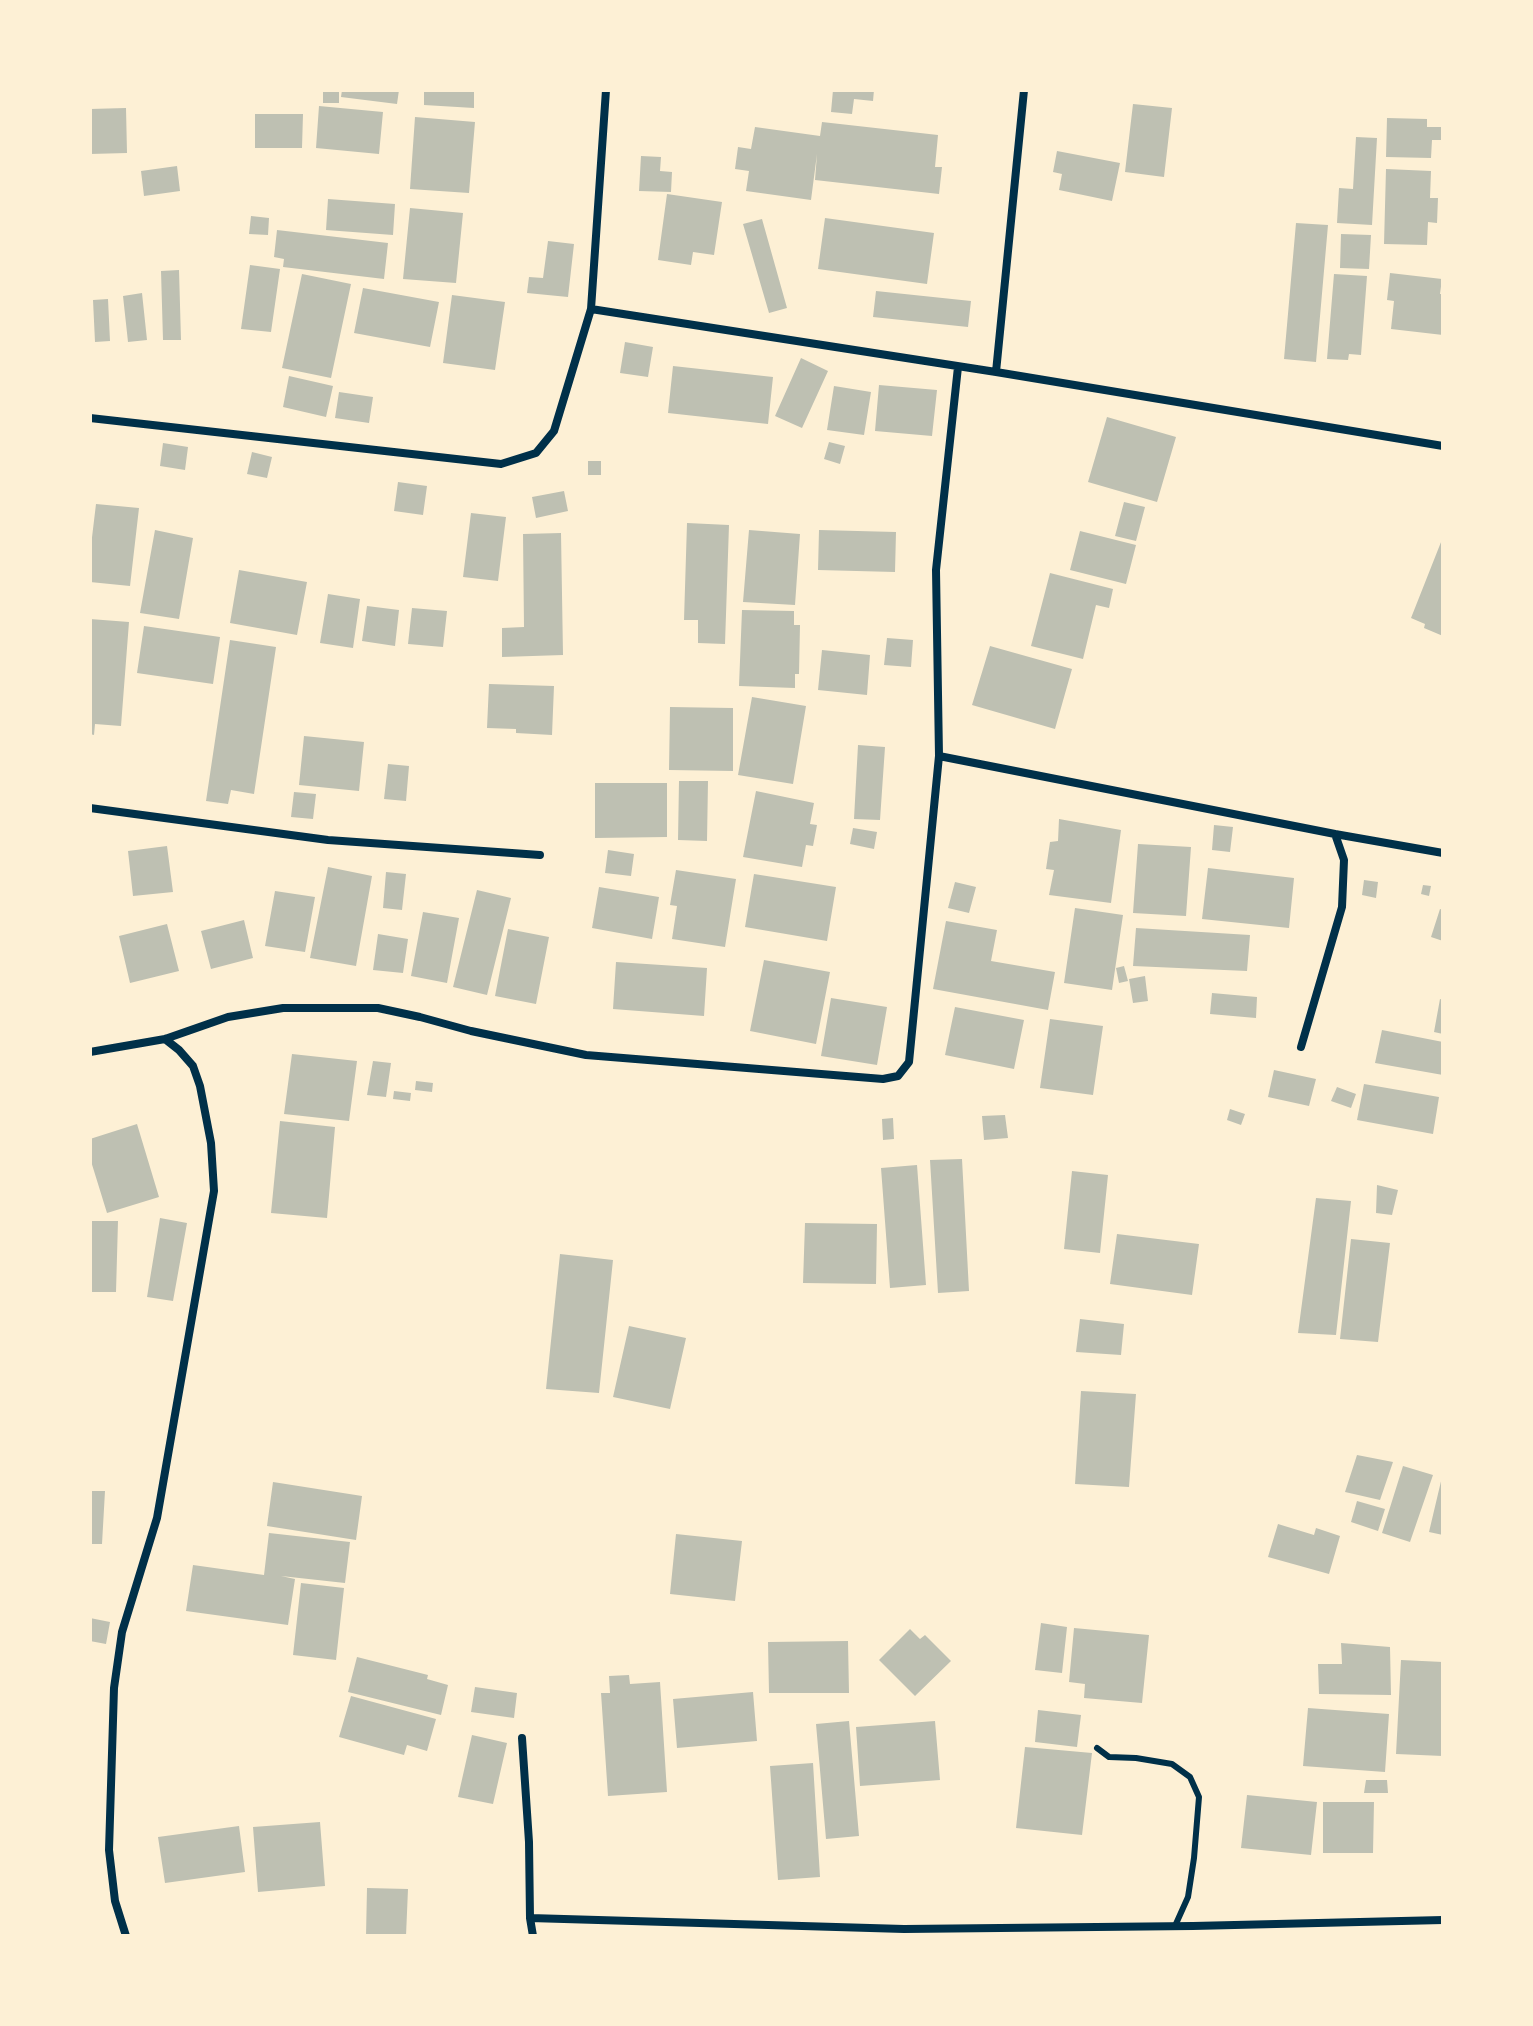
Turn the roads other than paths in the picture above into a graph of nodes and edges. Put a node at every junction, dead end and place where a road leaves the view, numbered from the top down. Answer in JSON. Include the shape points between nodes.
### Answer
{"nodes":[{"id":1,"x":606,"y":90,"type":"edge"},
{"id":2,"x":1024,"y":90,"type":"edge"},
{"id":3,"x":591,"y":309,"type":"junction"},
{"id":4,"x":958,"y":367,"type":"junction"},
{"id":5,"x":996,"y":372,"type":"junction"},
{"id":6,"x":90,"y":418,"type":"edge"},
{"id":7,"x":1443,"y":446,"type":"edge"},
{"id":8,"x":939,"y":756,"type":"junction"},
{"id":9,"x":90,"y":808,"type":"edge"},
{"id":10,"x":1335,"y":834,"type":"junction"},
{"id":11,"x":1443,"y":853,"type":"edge"},
{"id":12,"x":540,"y":855,"type":"dead end"},
{"id":13,"x":165,"y":1039,"type":"junction"},
{"id":14,"x":1301,"y":1047,"type":"dead end"},
{"id":15,"x":90,"y":1052,"type":"edge"},
{"id":16,"x":522,"y":1738,"type":"dead end"},
{"id":17,"x":1097,"y":1748,"type":"dead end"},
{"id":18,"x":530,"y":1918,"type":"junction"},
{"id":19,"x":1443,"y":1920,"type":"edge"},
{"id":20,"x":1175,"y":1926,"type":"junction"},
{"id":21,"x":126,"y":1936,"type":"edge"},
{"id":22,"x":533,"y":1936,"type":"edge"}],
"edges":[{"from":1,"to":3,"type":"street"},
{"from":2,"to":5,"type":"street"},
{"from":3,"to":4,"type":"street"},
{"from":3,"to":6,"type":"street","via":[[554,431],[536,453],[501,464]]},
{"from":4,"to":5,"type":"street"},
{"from":4,"to":8,"type":"street","via":[[936,570]]},
{"from":5,"to":7,"type":"street"},
{"from":8,"to":10,"type":"street"},
{"from":8,"to":13,"type":"street","via":[[909,1062],[898,1076],[883,1079],[586,1055],[378,1008],[283,1008],[228,1017]]},
{"from":9,"to":12,"type":"street","via":[[328,840]]},
{"from":10,"to":11,"type":"street"},
{"from":10,"to":14,"type":"street","via":[[1344,860],[1342,907]]},
{"from":13,"to":15,"type":"street"},
{"from":13,"to":21,"type":"street","via":[[193,1066],[200,1086],[214,1191],[157,1518],[122,1632],[114,1688],[109,1850],[115,1901]]},
{"from":16,"to":18,"type":"street"},
{"from":17,"to":20,"type":"lane","via":[[1109,1757],[1172,1764],[1190,1777],[1199,1797],[1188,1897]]},
{"from":18,"to":20,"type":"street","via":[[904,1929]]},
{"from":18,"to":22,"type":"street"},
{"from":19,"to":20,"type":"street"}]}
